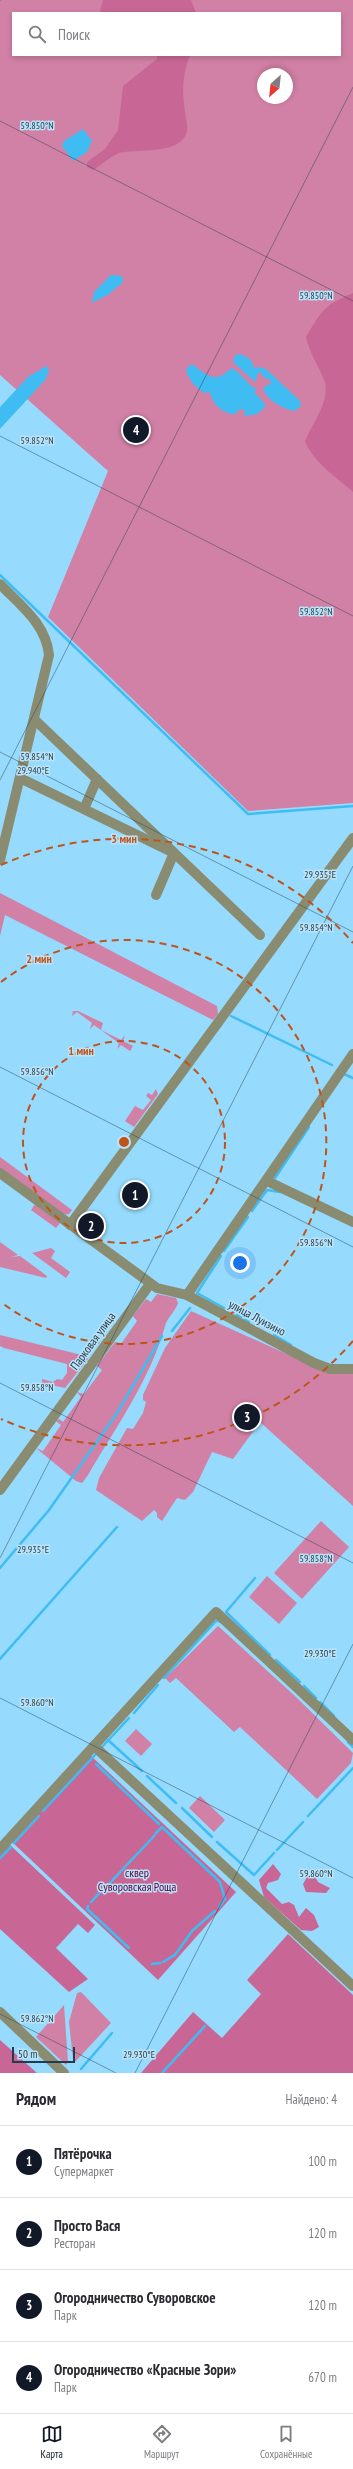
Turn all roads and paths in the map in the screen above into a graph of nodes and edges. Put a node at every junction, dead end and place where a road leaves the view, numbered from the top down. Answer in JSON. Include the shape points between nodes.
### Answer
{"nodes":[{"id":1,"x":0,"y":584,"type":"edge"},
{"id":2,"x":35,"y":720,"type":"junction"},
{"id":3,"x":20,"y":778,"type":"junction"},
{"id":4,"x":97,"y":779,"type":"junction"},
{"id":5,"x":84,"y":809,"type":"junction"},
{"id":6,"x":353,"y":838,"type":"edge"},
{"id":7,"x":174,"y":853,"type":"junction"},
{"id":8,"x":0,"y":860,"type":"edge"},
{"id":9,"x":156,"y":895,"type":"dead end"},
{"id":10,"x":260,"y":935,"type":"dead end"},
{"id":11,"x":353,"y":1054,"type":"edge"},
{"id":12,"x":0,"y":1173,"type":"edge"},
{"id":13,"x":267,"y":1181,"type":"junction"},
{"id":14,"x":353,"y":1222,"type":"edge"},
{"id":15,"x":70,"y":1225,"type":"junction"},
{"id":16,"x":150,"y":1284,"type":"junction"},
{"id":17,"x":187,"y":1295,"type":"junction"},
{"id":18,"x":353,"y":1369,"type":"edge"},
{"id":19,"x":0,"y":1490,"type":"edge"},
{"id":20,"x":353,"y":1740,"type":"edge"},
{"id":21,"x":94,"y":1746,"type":"junction"},
{"id":22,"x":0,"y":1849,"type":"edge"},
{"id":23,"x":353,"y":1986,"type":"edge"},
{"id":24,"x":0,"y":2012,"type":"edge"},
{"id":25,"x":64,"y":2073,"type":"edge"}],
"edges":[{"from":1,"to":2,"type":"street","via":[[31,615],[43,631],[48,647],[46,675]]},
{"from":2,"to":3,"type":"street"},
{"from":2,"to":4,"type":"street"},
{"from":3,"to":5,"type":"street"},
{"from":3,"to":8,"type":"street"},
{"from":4,"to":5,"type":"street"},
{"from":4,"to":7,"type":"street"},
{"from":5,"to":7,"type":"street"},
{"from":6,"to":15,"type":"street"},
{"from":7,"to":9,"type":"street"},
{"from":7,"to":10,"type":"street"},
{"from":11,"to":13,"type":"street"},
{"from":12,"to":15,"type":"street","name":"улица Луизино"},
{"from":13,"to":14,"type":"street"},
{"from":13,"to":17,"type":"street"},
{"from":15,"to":16,"type":"street","name":"улица Луизино"},
{"from":16,"to":17,"type":"street","name":"улица Луизино","via":[[163,1290]]},
{"from":16,"to":19,"type":"street","name":"Парковая улица"},
{"from":17,"to":18,"type":"street","name":"улица Луизино","via":[[314,1363],[330,1369]]},
{"from":20,"to":21,"type":"street","via":[[216,1612]]},
{"from":21,"to":22,"type":"street"},
{"from":21,"to":23,"type":"street"},
{"from":24,"to":25,"type":"street"}]}
